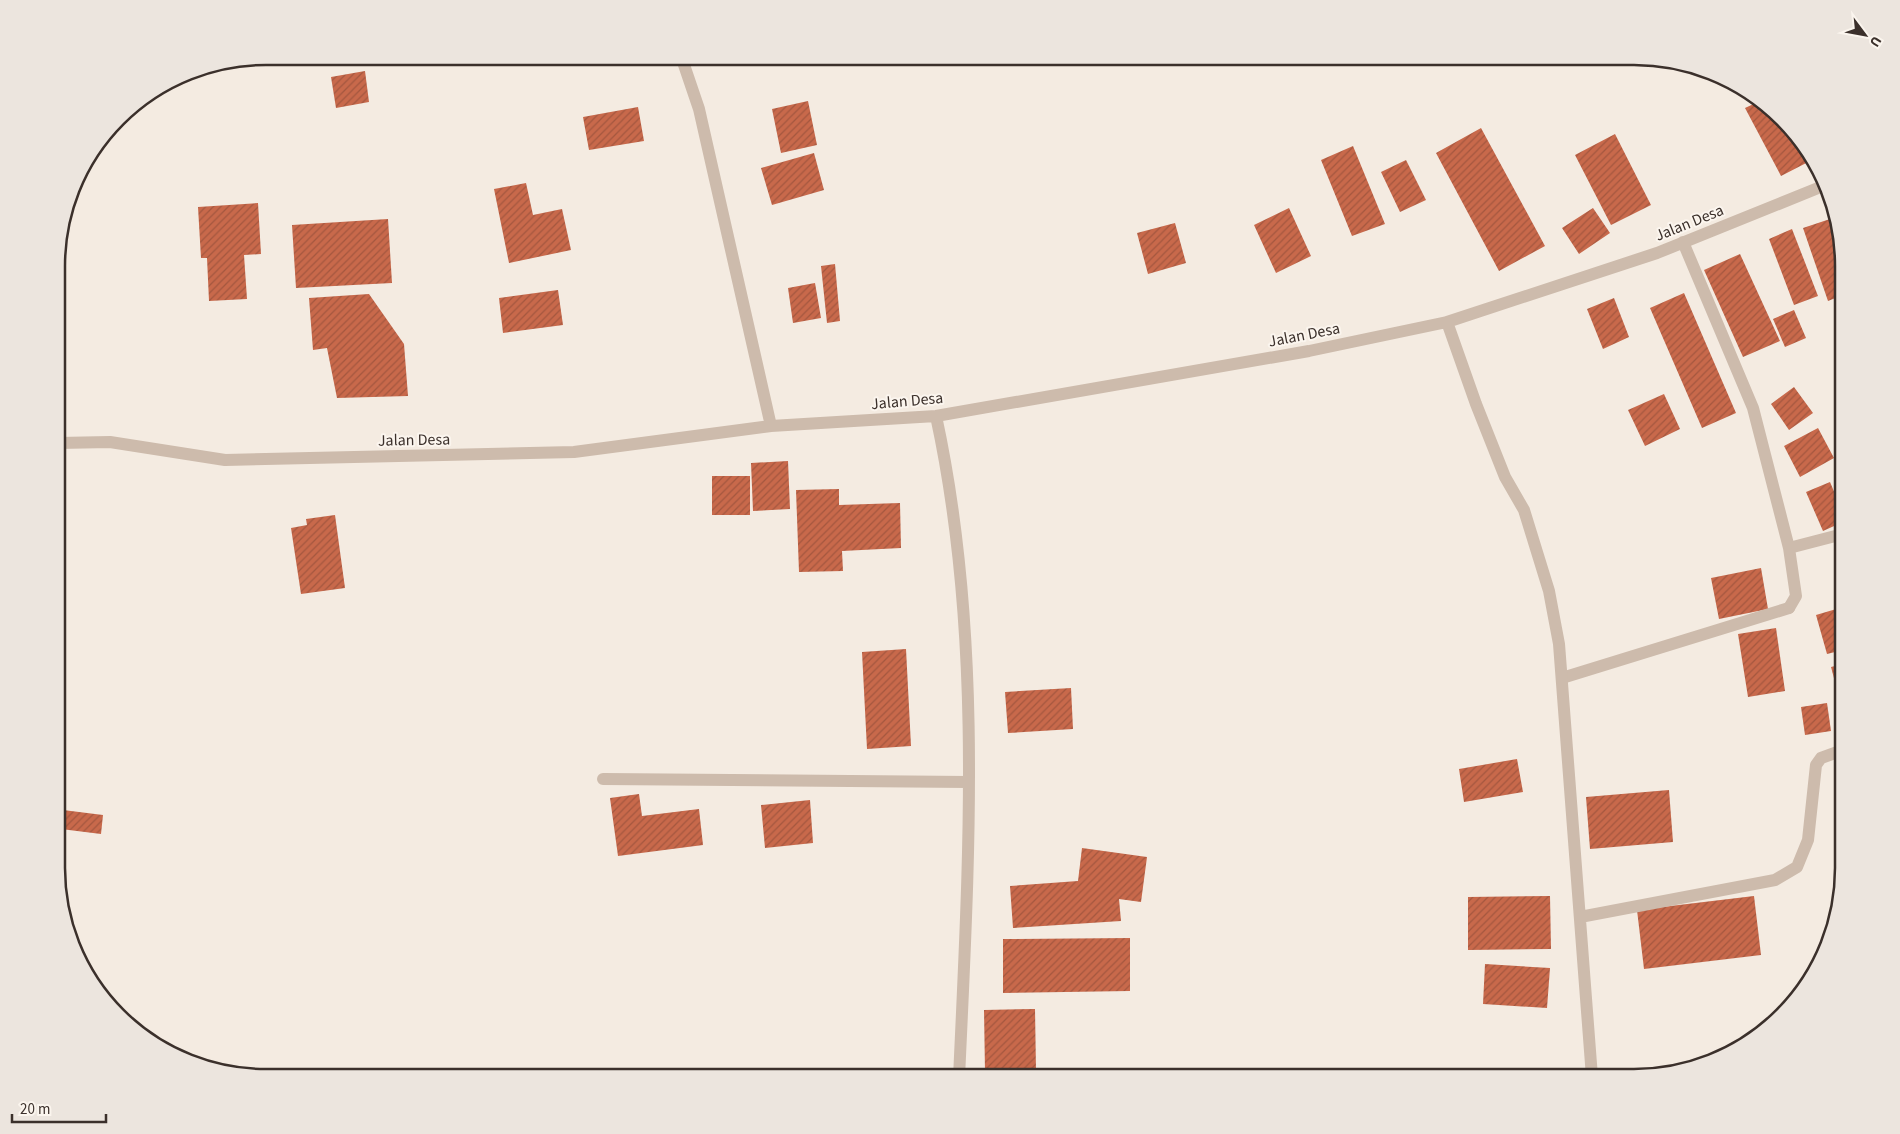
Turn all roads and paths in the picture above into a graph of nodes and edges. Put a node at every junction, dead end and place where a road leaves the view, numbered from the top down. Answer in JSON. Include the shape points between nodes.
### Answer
{"nodes":[{"id":1,"x":684,"y":65,"type":"edge"},
{"id":2,"x":1819,"y":188,"type":"edge"},
{"id":3,"x":1683,"y":242,"type":"junction"},
{"id":4,"x":1447,"y":322,"type":"junction"},
{"id":5,"x":936,"y":416,"type":"junction"},
{"id":6,"x":771,"y":426,"type":"junction"},
{"id":7,"x":65,"y":443,"type":"edge"},
{"id":8,"x":1835,"y":536,"type":"edge"},
{"id":9,"x":1789,"y":548,"type":"junction"},
{"id":10,"x":1562,"y":678,"type":"junction"},
{"id":11,"x":1835,"y":753,"type":"edge"},
{"id":12,"x":604,"y":779,"type":"dead end"},
{"id":13,"x":968,"y":782,"type":"junction"},
{"id":14,"x":1580,"y":917,"type":"junction"},
{"id":15,"x":959,"y":1069,"type":"edge"},
{"id":16,"x":1591,"y":1069,"type":"edge"}],
"edges":[{"from":1,"to":6,"type":"street","via":[[699,109]]},
{"from":2,"to":3,"type":"street","name":"Jalan Desa"},
{"from":3,"to":4,"type":"street","name":"Jalan Desa"},
{"from":3,"to":9,"type":"street","via":[[1754,408]]},
{"from":4,"to":5,"type":"street","name":"Jalan Desa","via":[[1309,351]]},
{"from":4,"to":10,"type":"street","via":[[1505,477],[1524,510],[1536,545],[1559,644]]},
{"from":5,"to":6,"type":"street","name":"Jalan Desa"},
{"from":5,"to":13,"type":"street","via":[[950,480],[960,572],[969,719]]},
{"from":6,"to":7,"type":"street","name":"Jalan Desa","via":[[554,453],[225,460],[110,442]]},
{"from":8,"to":9,"type":"street"},
{"from":9,"to":10,"type":"street","via":[[1796,596],[1789,608]]},
{"from":10,"to":14,"type":"street"},
{"from":11,"to":14,"type":"street","via":[[1821,758],[1816,765],[1808,840],[1797,867],[1775,880]]},
{"from":12,"to":13,"type":"street"},
{"from":13,"to":15,"type":"street","via":[[969,853]]},
{"from":14,"to":16,"type":"street"}]}
